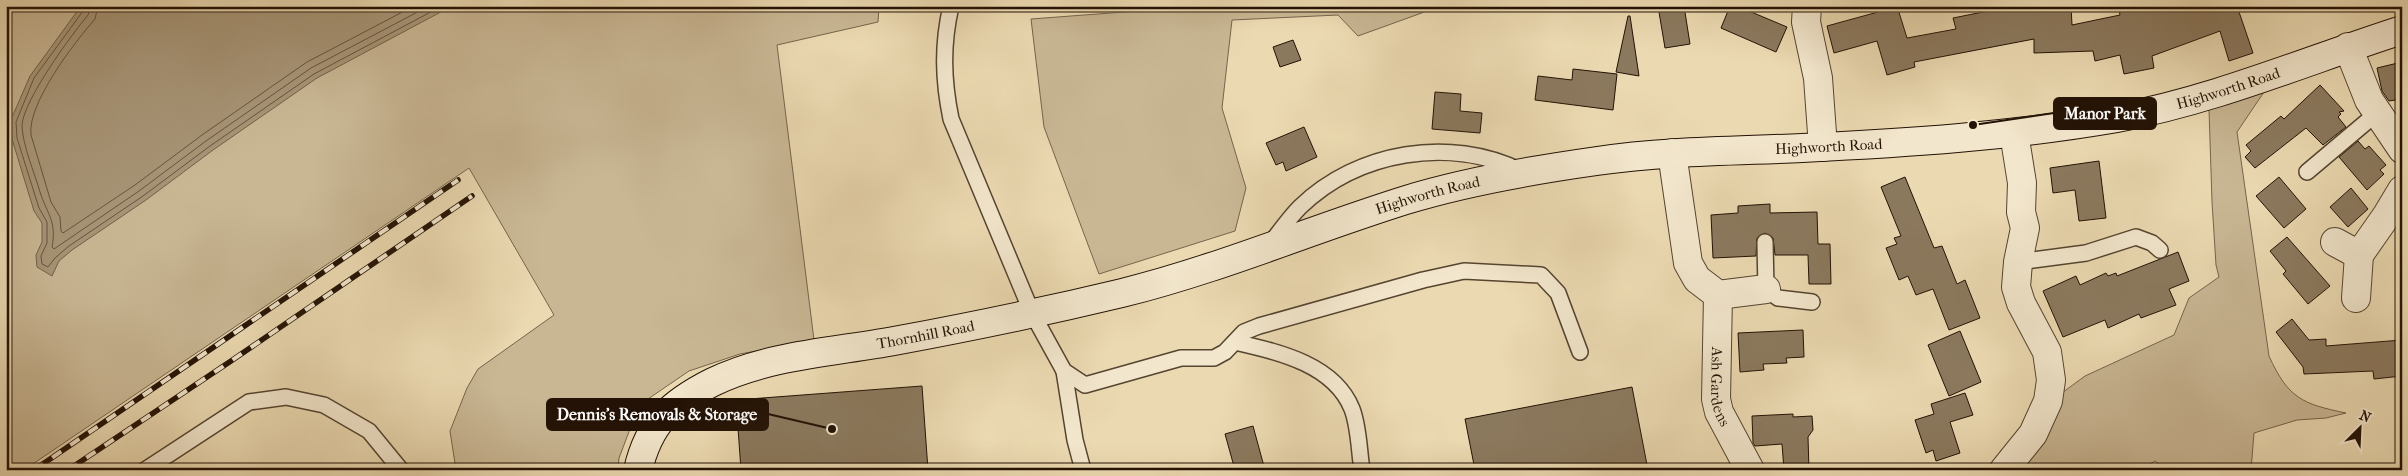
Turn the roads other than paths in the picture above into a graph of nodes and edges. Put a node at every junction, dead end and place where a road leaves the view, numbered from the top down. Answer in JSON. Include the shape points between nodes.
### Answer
{"nodes":[{"id":1,"x":951,"y":6,"type":"edge"},
{"id":2,"x":1807,"y":6,"type":"edge"},
{"id":3,"x":2402,"y":30,"type":"edge"},
{"id":4,"x":2348,"y":47,"type":"junction"},
{"id":5,"x":2377,"y":113,"type":"junction"},
{"id":6,"x":2014,"y":133,"type":"junction"},
{"id":7,"x":1823,"y":146,"type":"junction"},
{"id":8,"x":2402,"y":149,"type":"edge"},
{"id":9,"x":1672,"y":153,"type":"junction"},
{"id":10,"x":1525,"y":172,"type":"junction"},
{"id":11,"x":2307,"y":172,"type":"dead end"},
{"id":12,"x":2402,"y":190,"type":"edge"},
{"id":13,"x":1765,"y":242,"type":"dead end"},
{"id":14,"x":2335,"y":242,"type":"dead end"},
{"id":15,"x":2160,"y":250,"type":"dead end"},
{"id":16,"x":1260,"y":251,"type":"junction"},
{"id":17,"x":2359,"y":255,"type":"junction"},
{"id":18,"x":2018,"y":262,"type":"junction"},
{"id":19,"x":1766,"y":289,"type":"junction"},
{"id":20,"x":1718,"y":295,"type":"junction"},
{"id":21,"x":2356,"y":298,"type":"dead end"},
{"id":22,"x":1812,"y":302,"type":"dead end"},
{"id":23,"x":1032,"y":313,"type":"junction"},
{"id":24,"x":1235,"y":342,"type":"junction"},
{"id":25,"x":1580,"y":352,"type":"dead end"},
{"id":26,"x":1064,"y":371,"type":"junction"},
{"id":27,"x":145,"y":470,"type":"edge"},
{"id":28,"x":401,"y":470,"type":"edge"},
{"id":29,"x":638,"y":470,"type":"edge"},
{"id":30,"x":1083,"y":470,"type":"edge"},
{"id":31,"x":1362,"y":470,"type":"edge"},
{"id":32,"x":1750,"y":470,"type":"edge"},
{"id":33,"x":2004,"y":470,"type":"edge"}],
"edges":[{"from":1,"to":23,"type":"lane","via":[[944,34],[944,86],[951,119]]},
{"from":2,"to":7,"type":"street","via":[[1806,22],[1818,78]]},
{"from":3,"to":4,"type":"street","name":"Highworth Road"},
{"from":4,"to":5,"type":"street","via":[[2361,84]]},
{"from":4,"to":6,"type":"street","name":"Highworth Road","via":[[2225,91],[2174,105],[2120,117]]},
{"from":5,"to":8,"type":"street"},
{"from":5,"to":11,"type":"lane"},
{"from":6,"to":7,"type":"street","name":"Highworth Road"},
{"from":6,"to":18,"type":"street","via":[[2025,228]]},
{"from":7,"to":9,"type":"street","name":"Highworth Road"},
{"from":9,"to":10,"type":"street","name":"Highworth Road"},
{"from":9,"to":20,"type":"street","via":[[1688,263],[1697,279]]},
{"from":10,"to":16,"type":"street","name":"Highworth Road","via":[[1413,198]]},
{"from":10,"to":16,"type":"lane","via":[[1488,157],[1458,152],[1410,152],[1345,176],[1313,196]]},
{"from":12,"to":17,"type":"street","via":[[2388,216]]},
{"from":13,"to":19,"type":"lane"},
{"from":14,"to":17,"type":"street"},
{"from":15,"to":18,"type":"lane","via":[[2136,237],[2086,253]]},
{"from":16,"to":23,"type":"street","name":"Thornhill Road","via":[[1127,292]]},
{"from":17,"to":21,"type":"street"},
{"from":18,"to":33,"type":"street","via":[[2016,287],[2047,352],[2051,380],[2048,401],[2033,434]]},
{"from":19,"to":20,"type":"street"},
{"from":19,"to":22,"type":"lane","via":[[1778,298]]},
{"from":20,"to":32,"type":"street","name":"Ash Gardens","via":[[1718,412]]},
{"from":23,"to":26,"type":"lane"},
{"from":23,"to":29,"type":"street","name":"Thornhill Road","via":[[896,341],[767,362],[741,370],[678,401],[649,435]]},
{"from":24,"to":25,"type":"lane","via":[[1244,332],[1258,326],[1422,280],[1464,271],[1502,272],[1541,275],[1547,281],[1558,293]]},
{"from":24,"to":26,"type":"lane","via":[[1214,358],[1182,358],[1085,384]]},
{"from":24,"to":31,"type":"lane","via":[[1319,370],[1342,389],[1352,411]]},
{"from":26,"to":30,"type":"lane"},
{"from":27,"to":28,"type":"lane","via":[[249,402],[286,397],[324,405],[369,431]]}]}
